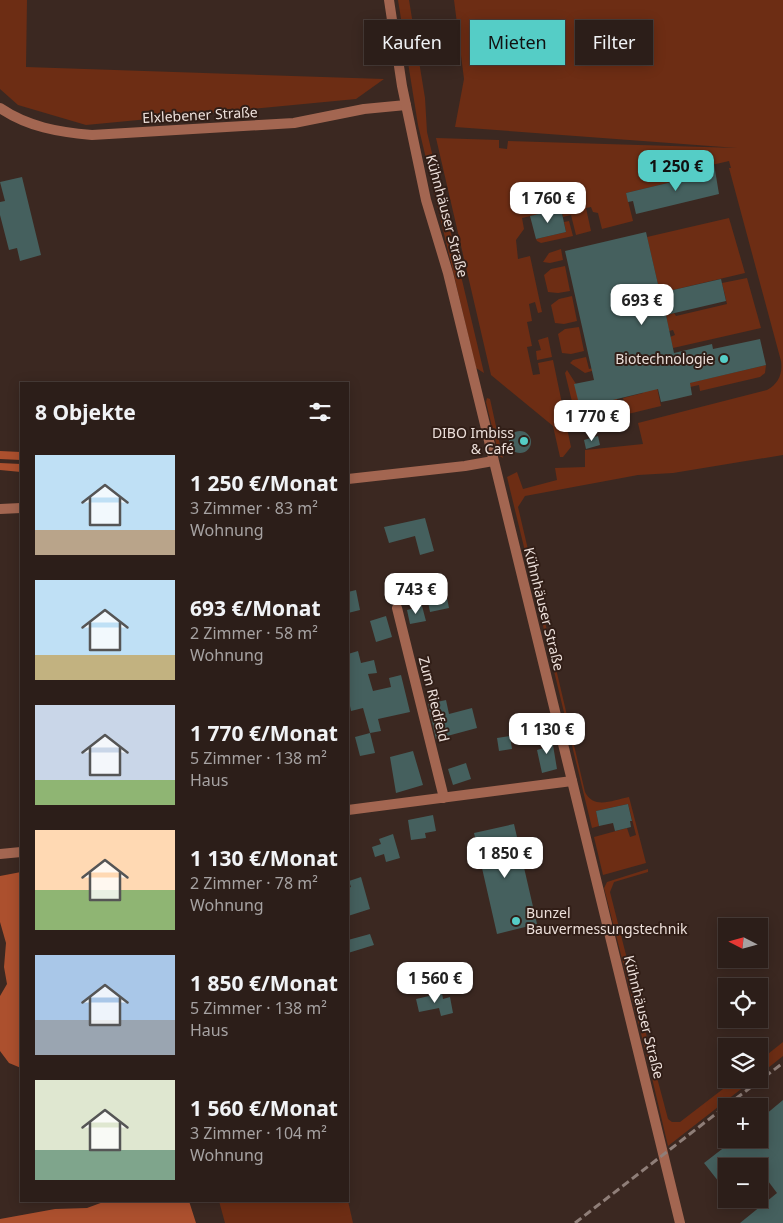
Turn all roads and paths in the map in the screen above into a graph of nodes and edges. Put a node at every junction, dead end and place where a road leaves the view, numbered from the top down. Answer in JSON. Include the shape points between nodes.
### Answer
{"nodes":[{"id":1,"x":389,"y":0,"type":"edge"},
{"id":2,"x":406,"y":105,"type":"junction"},
{"id":3,"x":0,"y":108,"type":"edge"},
{"id":4,"x":493,"y":461,"type":"junction"},
{"id":5,"x":349,"y":480,"type":"edge"},
{"id":6,"x":20,"y":508,"type":"edge"},
{"id":7,"x":0,"y":509,"type":"edge"},
{"id":8,"x":397,"y":608,"type":"dead end"},
{"id":9,"x":572,"y":781,"type":"junction"},
{"id":10,"x":444,"y":798,"type":"junction"},
{"id":11,"x":349,"y":810,"type":"edge"},
{"id":12,"x":20,"y":852,"type":"edge"},
{"id":13,"x":0,"y":854,"type":"edge"},
{"id":14,"x":680,"y":1223,"type":"edge"}],
"edges":[{"from":1,"to":2,"type":"street","name":"Kühnhäuser Straße"},
{"from":2,"to":3,"type":"street","name":"Elxlebener Straße","via":[[364,109],[294,123],[92,135],[31,125]]},
{"from":2,"to":4,"type":"street","name":"Kühnhäuser Straße","via":[[426,200],[440,241]]},
{"from":4,"to":5,"type":"street"},
{"from":4,"to":9,"type":"street","name":"Kühnhäuser Straße"},
{"from":6,"to":7,"type":"street"},
{"from":8,"to":10,"type":"street","name":"Zum Riedfeld"},
{"from":9,"to":10,"type":"street"},
{"from":9,"to":14,"type":"street","name":"Kühnhäuser Straße"},
{"from":10,"to":11,"type":"street"},
{"from":12,"to":13,"type":"street"}]}
